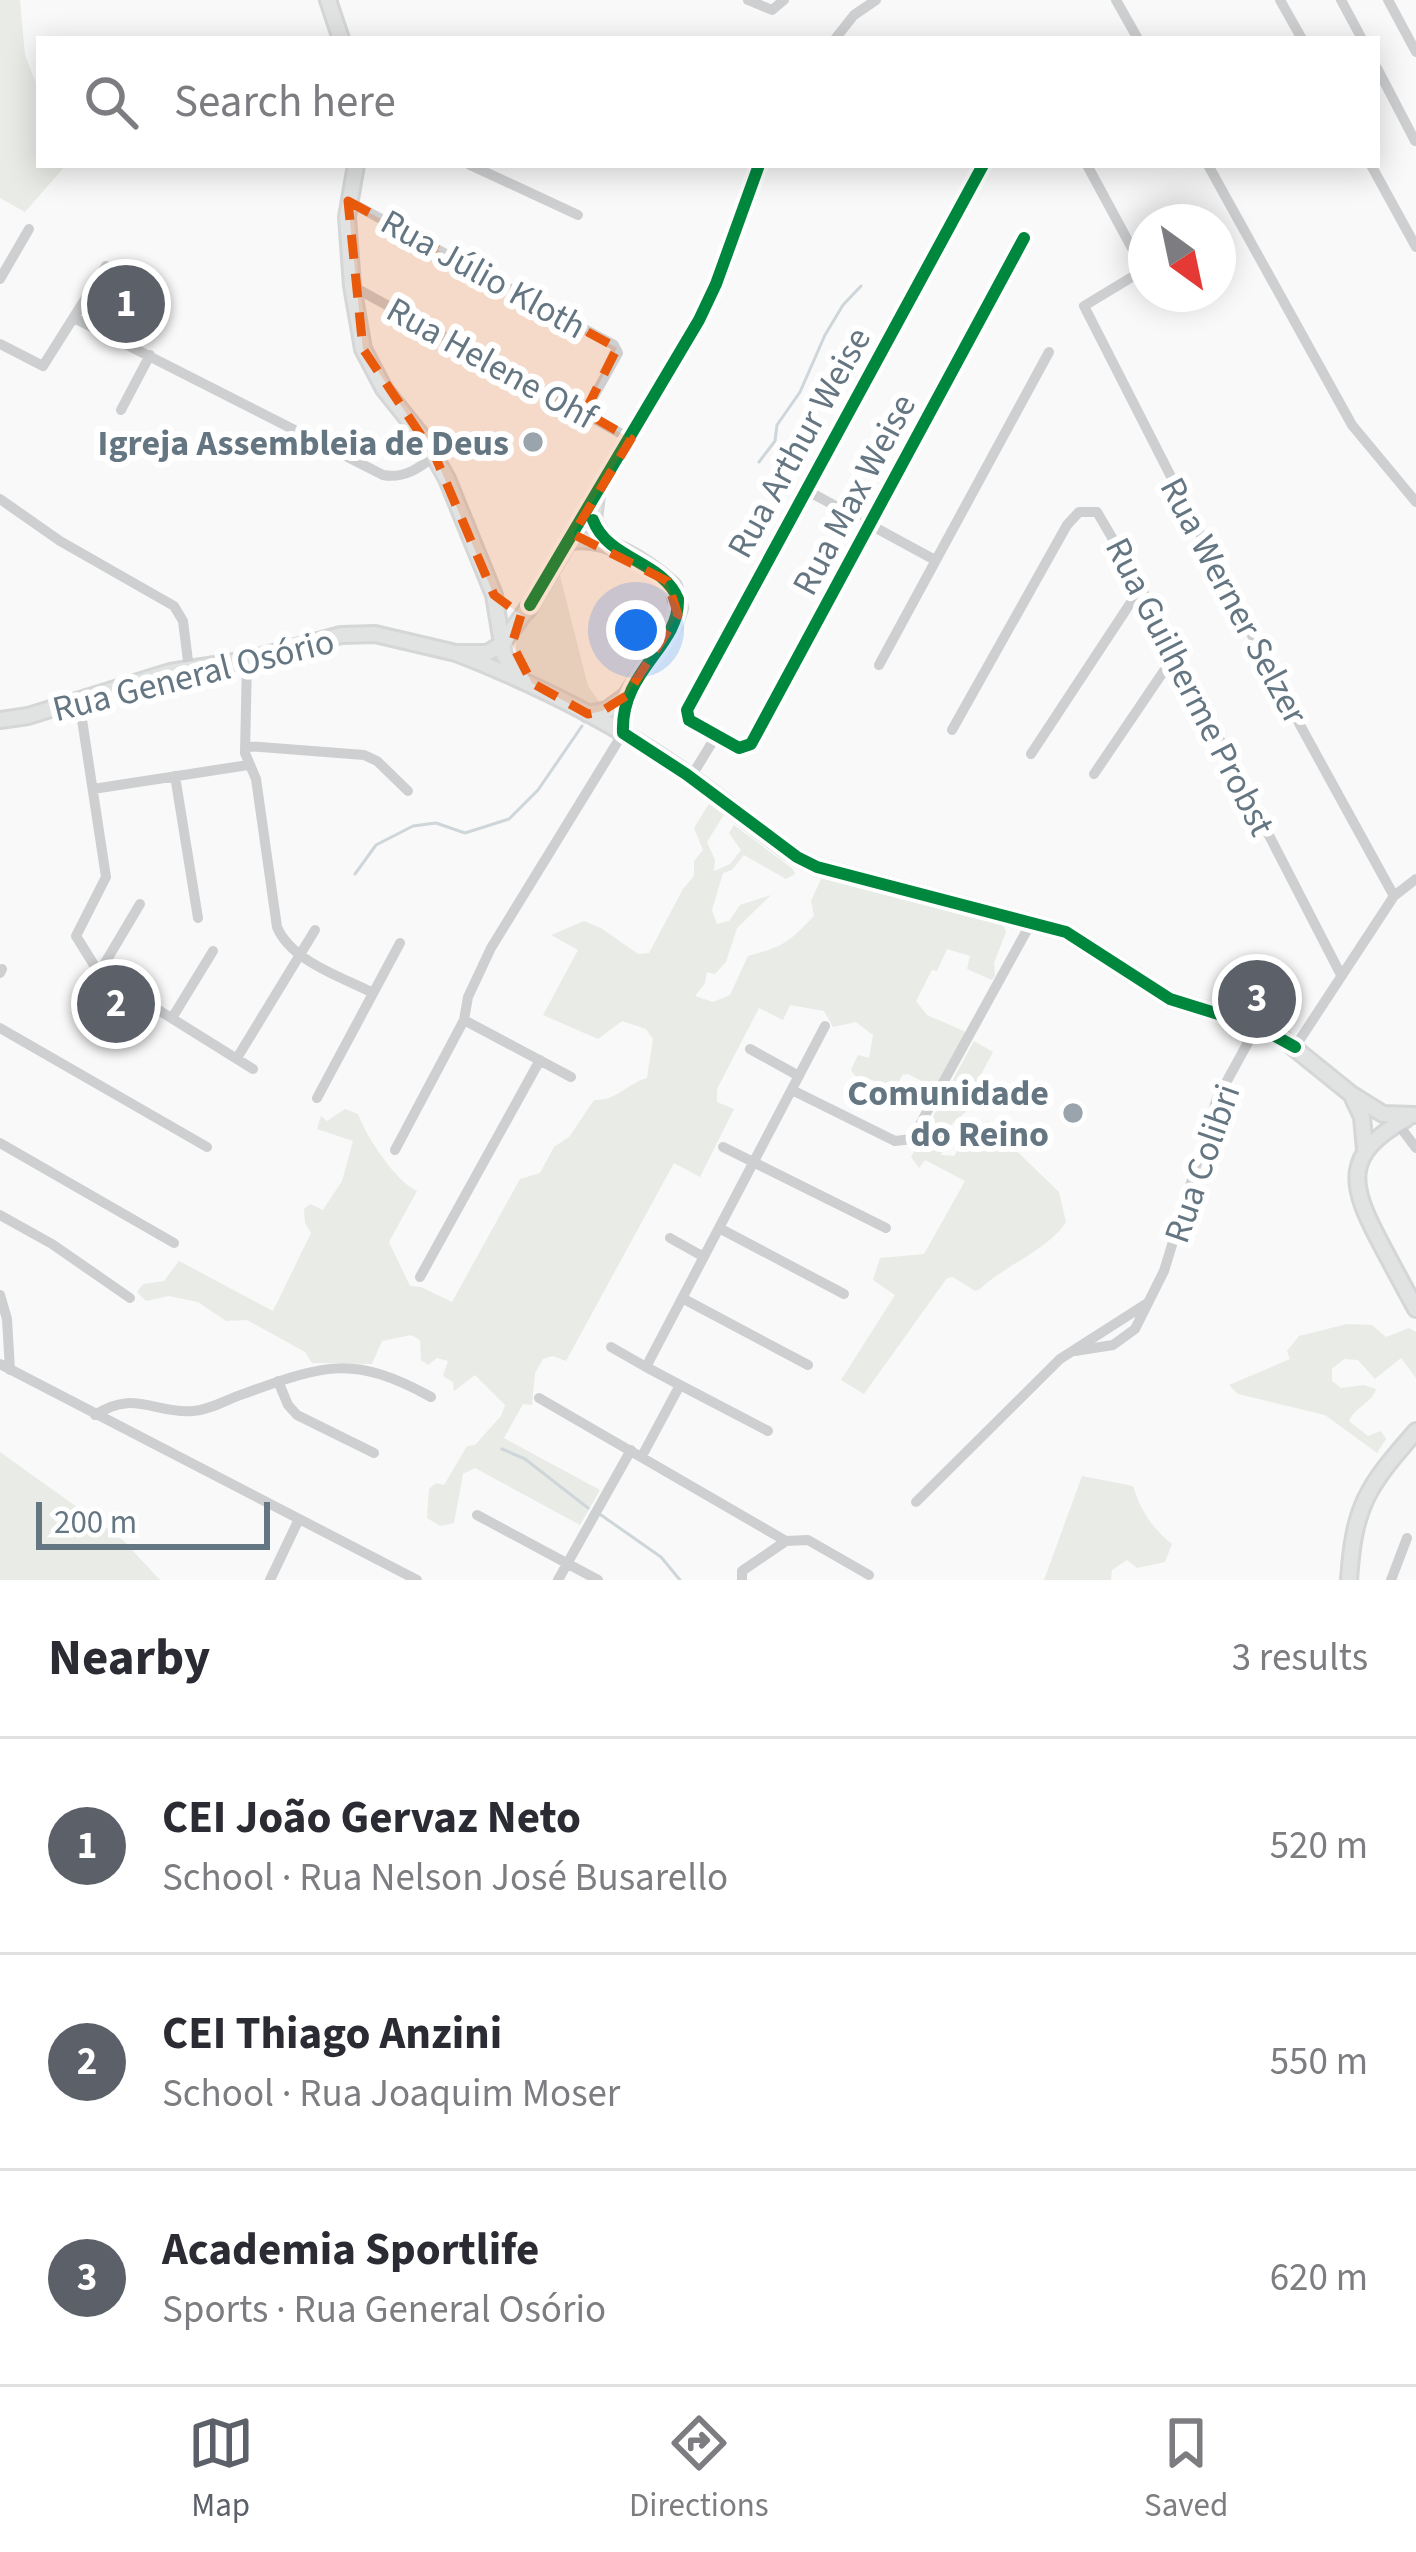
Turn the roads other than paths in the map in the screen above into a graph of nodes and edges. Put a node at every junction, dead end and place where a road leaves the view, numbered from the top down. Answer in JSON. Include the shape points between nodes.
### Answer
{"nodes":[{"id":1,"x":328,"y":0,"type":"edge"},
{"id":2,"x":748,"y":0,"type":"edge"},
{"id":3,"x":784,"y":0,"type":"edge"},
{"id":4,"x":876,"y":0,"type":"edge"},
{"id":5,"x":1116,"y":0,"type":"edge"},
{"id":6,"x":1280,"y":0,"type":"edge"},
{"id":7,"x":1341,"y":0,"type":"edge"},
{"id":8,"x":1388,"y":0,"type":"edge"},
{"id":9,"x":340,"y":36,"type":"edge"},
{"id":10,"x":837,"y":36,"type":"edge"},
{"id":11,"x":1136,"y":36,"type":"edge"},
{"id":12,"x":1300,"y":36,"type":"edge"},
{"id":13,"x":1360,"y":36,"type":"edge"},
{"id":14,"x":1416,"y":52,"type":"edge"},
{"id":15,"x":1380,"y":74,"type":"edge"},
{"id":16,"x":1415,"y":141,"type":"edge"},
{"id":17,"x":476,"y":168,"type":"edge"},
{"id":18,"x":758,"y":168,"type":"edge"},
{"id":19,"x":981,"y":168,"type":"edge"},
{"id":20,"x":1089,"y":168,"type":"edge"},
{"id":21,"x":1210,"y":168,"type":"edge"},
{"id":22,"x":1373,"y":168,"type":"edge"},
{"id":23,"x":353,"y":170,"type":"edge"},
{"id":24,"x":348,"y":201,"type":"junction"},
{"id":25,"x":578,"y":215,"type":"dead end"},
{"id":26,"x":29,"y":229,"type":"dead end"},
{"id":27,"x":1024,"y":238,"type":"dead end"},
{"id":28,"x":1416,"y":247,"type":"edge"},
{"id":29,"x":106,"y":266,"type":"dead end"},
{"id":30,"x":0,"y":280,"type":"edge"},
{"id":31,"x":352,"y":286,"type":"junction"},
{"id":32,"x":74,"y":318,"type":"junction"},
{"id":33,"x":0,"y":344,"type":"edge"},
{"id":34,"x":1049,"y":352,"type":"dead end"},
{"id":35,"x":150,"y":355,"type":"junction"},
{"id":36,"x":121,"y":410,"type":"dead end"},
{"id":37,"x":585,"y":412,"type":"junction"},
{"id":38,"x":631,"y":439,"type":"junction"},
{"id":39,"x":435,"y":457,"type":"junction"},
{"id":40,"x":806,"y":490,"type":"junction"},
{"id":41,"x":596,"y":495,"type":"junction"},
{"id":42,"x":0,"y":499,"type":"edge"},
{"id":43,"x":1416,"y":502,"type":"edge"},
{"id":44,"x":871,"y":525,"type":"junction"},
{"id":45,"x":568,"y":542,"type":"junction"},
{"id":46,"x":605,"y":542,"type":"junction"},
{"id":47,"x":935,"y":560,"type":"junction"},
{"id":48,"x":1142,"y":587,"type":"junction"},
{"id":49,"x":494,"y":595,"type":"junction"},
{"id":50,"x":530,"y":605,"type":"junction"},
{"id":51,"x":502,"y":644,"type":"junction"},
{"id":52,"x":456,"y":652,"type":"junction"},
{"id":53,"x":1174,"y":656,"type":"junction"},
{"id":54,"x":247,"y":660,"type":"junction"},
{"id":55,"x":879,"y":665,"type":"dead end"},
{"id":56,"x":190,"y":669,"type":"junction"},
{"id":57,"x":526,"y":680,"type":"junction"},
{"id":58,"x":626,"y":696,"type":"junction"},
{"id":59,"x":79,"y":700,"type":"junction"},
{"id":60,"x":588,"y":714,"type":"junction"},
{"id":61,"x":0,"y":720,"type":"edge"},
{"id":62,"x":952,"y":730,"type":"dead end"},
{"id":63,"x":623,"y":733,"type":"junction"},
{"id":64,"x":716,"y":736,"type":"junction"},
{"id":65,"x":246,"y":746,"type":"junction"},
{"id":66,"x":1031,"y":754,"type":"dead end"},
{"id":67,"x":248,"y":765,"type":"junction"},
{"id":68,"x":1094,"y":774,"type":"dead end"},
{"id":69,"x":175,"y":776,"type":"junction"},
{"id":70,"x":691,"y":777,"type":"junction"},
{"id":71,"x":93,"y":789,"type":"junction"},
{"id":72,"x":408,"y":791,"type":"dead end"},
{"id":73,"x":1416,"y":879,"type":"edge"},
{"id":74,"x":1394,"y":896,"type":"junction"},
{"id":75,"x":140,"y":904,"type":"dead end"},
{"id":76,"x":198,"y":918,"type":"dead end"},
{"id":77,"x":1033,"y":921,"type":"junction"},
{"id":78,"x":315,"y":930,"type":"dead end"},
{"id":79,"x":400,"y":944,"type":"dead end"},
{"id":80,"x":213,"y":951,"type":"dead end"},
{"id":81,"x":301,"y":955,"type":"junction"},
{"id":82,"x":99,"y":973,"type":"junction"},
{"id":83,"x":1341,"y":975,"type":"junction"},
{"id":84,"x":374,"y":993,"type":"junction"},
{"id":85,"x":172,"y":1018,"type":"junction"},
{"id":86,"x":464,"y":1020,"type":"junction"},
{"id":87,"x":825,"y":1026,"type":"dead end"},
{"id":88,"x":1257,"y":1027,"type":"junction"},
{"id":89,"x":0,"y":1028,"type":"edge"},
{"id":90,"x":1295,"y":1046,"type":"junction"},
{"id":91,"x":750,"y":1049,"type":"dead end"},
{"id":92,"x":237,"y":1058,"type":"junction"},
{"id":93,"x":540,"y":1060,"type":"junction"},
{"id":94,"x":253,"y":1069,"type":"dead end"},
{"id":95,"x":799,"y":1076,"type":"junction"},
{"id":96,"x":571,"y":1077,"type":"dead end"},
{"id":97,"x":792,"y":1090,"type":"junction"},
{"id":98,"x":1351,"y":1094,"type":"junction"},
{"id":99,"x":317,"y":1098,"type":"dead end"},
{"id":100,"x":1415,"y":1114,"type":"edge"},
{"id":101,"x":1398,"y":1124,"type":"junction"},
{"id":102,"x":0,"y":1143,"type":"edge"},
{"id":103,"x":207,"y":1147,"type":"dead end"},
{"id":104,"x":723,"y":1147,"type":"dead end"},
{"id":105,"x":1416,"y":1148,"type":"edge"},
{"id":106,"x":394,"y":1150,"type":"dead end"},
{"id":107,"x":1365,"y":1150,"type":"junction"},
{"id":108,"x":753,"y":1162,"type":"junction"},
{"id":109,"x":0,"y":1215,"type":"edge"},
{"id":110,"x":719,"y":1228,"type":"junction"},
{"id":111,"x":886,"y":1228,"type":"dead end"},
{"id":112,"x":670,"y":1238,"type":"dead end"},
{"id":113,"x":174,"y":1243,"type":"dead end"},
{"id":114,"x":704,"y":1257,"type":"junction"},
{"id":115,"x":420,"y":1277,"type":"dead end"},
{"id":116,"x":844,"y":1294,"type":"dead end"},
{"id":117,"x":0,"y":1295,"type":"edge"},
{"id":118,"x":130,"y":1298,"type":"dead end"},
{"id":119,"x":682,"y":1298,"type":"junction"},
{"id":120,"x":1416,"y":1309,"type":"edge"},
{"id":121,"x":1131,"y":1323,"type":"junction"},
{"id":122,"x":1101,"y":1334,"type":"junction"},
{"id":123,"x":611,"y":1347,"type":"dead end"},
{"id":124,"x":1106,"y":1347,"type":"junction"},
{"id":125,"x":1075,"y":1351,"type":"junction"},
{"id":126,"x":808,"y":1365,"type":"dead end"},
{"id":127,"x":5,"y":1367,"type":"edge"},
{"id":128,"x":646,"y":1367,"type":"junction"},
{"id":129,"x":278,"y":1382,"type":"junction"},
{"id":130,"x":680,"y":1385,"type":"junction"},
{"id":131,"x":431,"y":1397,"type":"dead end"},
{"id":132,"x":539,"y":1397,"type":"dead end"},
{"id":133,"x":95,"y":1415,"type":"junction"},
{"id":134,"x":768,"y":1431,"type":"dead end"},
{"id":135,"x":1416,"y":1432,"type":"edge"},
{"id":136,"x":374,"y":1453,"type":"dead end"},
{"id":137,"x":636,"y":1453,"type":"junction"},
{"id":138,"x":916,"y":1502,"type":"dead end"},
{"id":139,"x":477,"y":1515,"type":"dead end"},
{"id":140,"x":299,"y":1519,"type":"junction"},
{"id":141,"x":1407,"y":1538,"type":"dead end"},
{"id":142,"x":786,"y":1540,"type":"junction"},
{"id":143,"x":567,"y":1563,"type":"junction"},
{"id":144,"x":868,"y":1575,"type":"dead end"},
{"id":145,"x":270,"y":1580,"type":"edge"},
{"id":146,"x":417,"y":1580,"type":"edge"},
{"id":147,"x":558,"y":1580,"type":"edge"},
{"id":148,"x":598,"y":1580,"type":"edge"},
{"id":149,"x":742,"y":1580,"type":"edge"},
{"id":150,"x":1349,"y":1580,"type":"edge"},
{"id":151,"x":1390,"y":1580,"type":"edge"}],
"edges":[{"from":1,"to":9,"type":"main road"},
{"from":2,"to":3,"type":"street","via":[[772,10]]},
{"from":4,"to":10,"type":"street"},
{"from":5,"to":11,"type":"street"},
{"from":6,"to":12,"type":"street"},
{"from":7,"to":13,"type":"street"},
{"from":8,"to":14,"type":"street"},
{"from":15,"to":16,"type":"street"},
{"from":17,"to":25,"type":"street"},
{"from":18,"to":38,"type":"street","via":[[708,302]]},
{"from":19,"to":40,"type":"street","name":"Rua Arthur Weise"},
{"from":20,"to":74,"type":"street","name":"Rua Werner Selzer","via":[[1140,263],[1137,274],[1084,306]]},
{"from":21,"to":43,"type":"street","via":[[1352,425]]},
{"from":22,"to":28,"type":"street"},
{"from":23,"to":24,"type":"main road"},
{"from":24,"to":31,"type":"main road"},
{"from":24,"to":37,"type":"street","name":"Rua Júlio Kloth","via":[[614,345],[618,353]]},
{"from":26,"to":30,"type":"street"},
{"from":27,"to":44,"type":"street","name":"Rua Max Weise"},
{"from":29,"to":32,"type":"street"},
{"from":31,"to":37,"type":"street","name":"Rua Helene Ohf"},
{"from":31,"to":39,"type":"main road","via":[[370,364]]},
{"from":32,"to":33,"type":"street","via":[[43,366]]},
{"from":32,"to":35,"type":"street"},
{"from":34,"to":47,"type":"street"},
{"from":35,"to":36,"type":"street"},
{"from":35,"to":39,"type":"street","via":[[383,475],[407,474]]},
{"from":37,"to":38,"type":"street","name":"Rua Helene Ohf"},
{"from":38,"to":41,"type":"street"},
{"from":39,"to":49,"type":"main road"},
{"from":40,"to":44,"type":"street"},
{"from":40,"to":64,"type":"street","name":"Rua Arthur Weise","via":[[687,710],[689,720]]},
{"from":41,"to":45,"type":"street"},
{"from":41,"to":46,"type":"main road","via":[[593,520]]},
{"from":42,"to":56,"type":"street","via":[[174,606]]},
{"from":44,"to":47,"type":"street"},
{"from":44,"to":64,"type":"street","name":"Rua Max Weise","via":[[751,744],[739,748]]},
{"from":45,"to":46,"type":"main road"},
{"from":45,"to":50,"type":"main road"},
{"from":46,"to":58,"type":"main road","via":[[667,580],[678,599],[674,624]]},
{"from":47,"to":55,"type":"street"},
{"from":48,"to":53,"type":"street","name":"Rua Guilherme Probst"},
{"from":48,"to":62,"type":"street","name":"Rua Guilherme Probst","via":[[1104,519],[1079,512]]},
{"from":48,"to":66,"type":"street"},
{"from":49,"to":50,"type":"main road","via":[[512,610]]},
{"from":49,"to":51,"type":"main road"},
{"from":50,"to":51,"type":"main road"},
{"from":50,"to":57,"type":"main road","via":[[511,652]]},
{"from":51,"to":52,"type":"main road","name":"Rua General Osório","via":[[487,653]]},
{"from":51,"to":57,"type":"main road"},
{"from":52,"to":54,"type":"main road","name":"Rua General Osório","via":[[362,633]]},
{"from":52,"to":57,"type":"main road","name":"Rua General Osório"},
{"from":53,"to":68,"type":"street"},
{"from":53,"to":83,"type":"street","name":"Rua Guilherme Probst"},
{"from":54,"to":56,"type":"main road","name":"Rua General Osório"},
{"from":54,"to":65,"type":"street"},
{"from":56,"to":59,"type":"main road","name":"Rua General Osório"},
{"from":57,"to":60,"type":"main road","name":"Rua General Osório"},
{"from":58,"to":60,"type":"main road"},
{"from":58,"to":63,"type":"main road"},
{"from":59,"to":61,"type":"main road","name":"Rua General Osório"},
{"from":59,"to":71,"type":"street"},
{"from":60,"to":63,"type":"main road","name":"Rua General Osório"},
{"from":63,"to":70,"type":"main road","name":"Rua General Osório"},
{"from":63,"to":86,"type":"street","via":[[491,948]]},
{"from":64,"to":70,"type":"street"},
{"from":65,"to":67,"type":"street"},
{"from":65,"to":72,"type":"street","via":[[364,754]]},
{"from":67,"to":69,"type":"street"},
{"from":67,"to":81,"type":"street","via":[[277,927]]},
{"from":69,"to":71,"type":"street"},
{"from":69,"to":76,"type":"street"},
{"from":70,"to":77,"type":"main road","name":"Rua General Osório","via":[[817,867]]},
{"from":71,"to":82,"type":"street","via":[[106,878],[76,933]]},
{"from":73,"to":74,"type":"street"},
{"from":74,"to":83,"type":"street"},
{"from":75,"to":82,"type":"street"},
{"from":77,"to":88,"type":"main road","name":"Rua General Osório","via":[[1087,942],[1170,999]]},
{"from":77,"to":97,"type":"street","via":[[912,1139],[895,1141]]},
{"from":78,"to":81,"type":"street"},
{"from":79,"to":84,"type":"street"},
{"from":80,"to":85,"type":"street"},
{"from":81,"to":84,"type":"street"},
{"from":81,"to":92,"type":"street"},
{"from":82,"to":85,"type":"street"},
{"from":83,"to":90,"type":"street"},
{"from":84,"to":99,"type":"street"},
{"from":85,"to":92,"type":"street"},
{"from":86,"to":93,"type":"street"},
{"from":86,"to":106,"type":"street"},
{"from":87,"to":95,"type":"street"},
{"from":88,"to":90,"type":"main road","name":"Rua General Osório"},
{"from":88,"to":121,"type":"street","name":"Rua Colibri","via":[[1216,1101],[1171,1251]]},
{"from":89,"to":103,"type":"street"},
{"from":90,"to":98,"type":"main road","name":"Rua General Osório"},
{"from":91,"to":95,"type":"street"},
{"from":92,"to":94,"type":"street"},
{"from":93,"to":96,"type":"street"},
{"from":93,"to":115,"type":"street"},
{"from":95,"to":97,"type":"street"},
{"from":97,"to":108,"type":"street"},
{"from":98,"to":100,"type":"main road","name":"Rua General Osório","via":[[1383,1114]]},
{"from":98,"to":107,"type":"main road"},
{"from":100,"to":101,"type":"main road"},
{"from":101,"to":105,"type":"street"},
{"from":101,"to":107,"type":"main road"},
{"from":102,"to":113,"type":"street"},
{"from":104,"to":108,"type":"street"},
{"from":107,"to":120,"type":"main road","via":[[1356,1170],[1360,1203]]},
{"from":108,"to":110,"type":"street"},
{"from":108,"to":111,"type":"street"},
{"from":109,"to":118,"type":"street"},
{"from":110,"to":114,"type":"street"},
{"from":110,"to":116,"type":"street"},
{"from":112,"to":114,"type":"street"},
{"from":114,"to":119,"type":"street"},
{"from":117,"to":127,"type":"street"},
{"from":119,"to":126,"type":"street"},
{"from":119,"to":128,"type":"street"},
{"from":121,"to":122,"type":"street","name":"Rua Colibri"},
{"from":121,"to":124,"type":"street","name":"Rua Colibri"},
{"from":122,"to":124,"type":"street"},
{"from":122,"to":125,"type":"street","name":"Rua Colibri"},
{"from":123,"to":128,"type":"street"},
{"from":124,"to":125,"type":"street","name":"Rua Colibri"},
{"from":125,"to":138,"type":"street","name":"Rua Colibri"},
{"from":127,"to":133,"type":"street"},
{"from":128,"to":130,"type":"street"},
{"from":129,"to":131,"type":"street","via":[[346,1365]]},
{"from":129,"to":133,"type":"street","via":[[195,1411],[129,1402]]},
{"from":129,"to":136,"type":"street","via":[[297,1415]]},
{"from":130,"to":134,"type":"street"},
{"from":130,"to":137,"type":"street"},
{"from":132,"to":137,"type":"street"},
{"from":133,"to":140,"type":"street"},
{"from":135,"to":150,"type":"main road","via":[[1364,1496]]},
{"from":137,"to":142,"type":"street"},
{"from":137,"to":143,"type":"street"},
{"from":139,"to":143,"type":"street"},
{"from":140,"to":145,"type":"street"},
{"from":140,"to":146,"type":"street"},
{"from":141,"to":151,"type":"street"},
{"from":142,"to":144,"type":"street","via":[[808,1540]]},
{"from":142,"to":149,"type":"street","via":[[742,1571]]},
{"from":143,"to":147,"type":"street"},
{"from":143,"to":148,"type":"street"}]}
